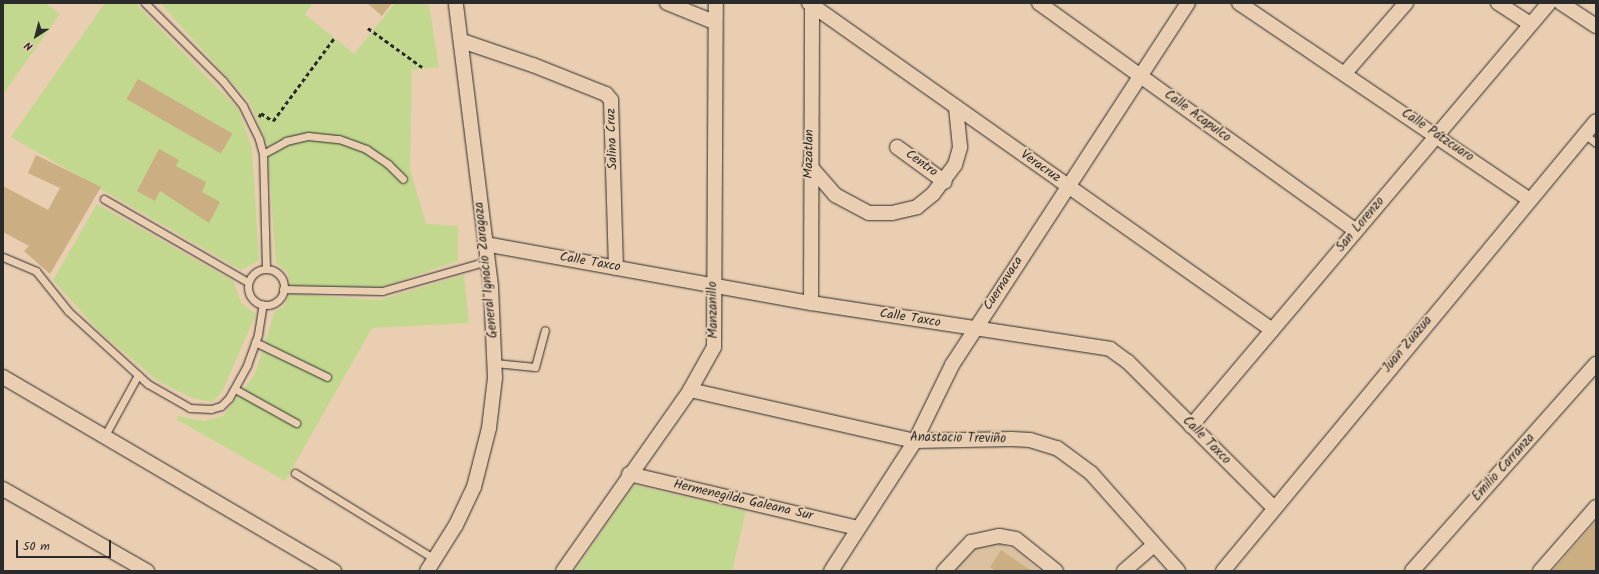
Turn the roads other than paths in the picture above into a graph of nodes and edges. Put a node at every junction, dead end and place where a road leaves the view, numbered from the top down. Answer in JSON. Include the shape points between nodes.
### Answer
{"nodes":[{"id":1,"x":145,"y":3,"type":"edge"},
{"id":2,"x":456,"y":3,"type":"edge"},
{"id":3,"x":462,"y":3,"type":"edge"},
{"id":4,"x":666,"y":3,"type":"edge"},
{"id":5,"x":716,"y":3,"type":"edge"},
{"id":6,"x":1039,"y":3,"type":"edge"},
{"id":7,"x":1188,"y":3,"type":"edge"},
{"id":8,"x":1406,"y":3,"type":"edge"},
{"id":9,"x":1498,"y":3,"type":"edge"},
{"id":10,"x":1552,"y":3,"type":"edge"},
{"id":11,"x":811,"y":4,"type":"edge"},
{"id":12,"x":1247,"y":5,"type":"edge"},
{"id":13,"x":459,"y":20,"type":"junction"},
{"id":14,"x":714,"y":22,"type":"junction"},
{"id":15,"x":1529,"y":23,"type":"junction"},
{"id":16,"x":1596,"y":26,"type":"edge"},
{"id":17,"x":462,"y":41,"type":"junction"},
{"id":18,"x":1346,"y":74,"type":"junction"},
{"id":19,"x":1141,"y":77,"type":"junction"},
{"id":20,"x":956,"y":107,"type":"junction"},
{"id":21,"x":1596,"y":121,"type":"edge"},
{"id":22,"x":1584,"y":134,"type":"junction"},
{"id":23,"x":1436,"y":136,"type":"junction"},
{"id":24,"x":1596,"y":143,"type":"edge"},
{"id":25,"x":897,"y":147,"type":"dead end"},
{"id":26,"x":263,"y":154,"type":"junction"},
{"id":27,"x":810,"y":166,"type":"junction"},
{"id":28,"x":403,"y":179,"type":"dead end"},
{"id":29,"x":945,"y":182,"type":"junction"},
{"id":30,"x":1068,"y":187,"type":"junction"},
{"id":31,"x":104,"y":199,"type":"dead end"},
{"id":32,"x":1529,"y":199,"type":"junction"},
{"id":33,"x":1356,"y":231,"type":"junction"},
{"id":34,"x":485,"y":244,"type":"junction"},
{"id":35,"x":3,"y":257,"type":"edge"},
{"id":36,"x":488,"y":261,"type":"junction"},
{"id":37,"x":616,"y":268,"type":"junction"},
{"id":38,"x":266,"y":269,"type":"junction"},
{"id":39,"x":248,"y":282,"type":"junction"},
{"id":40,"x":714,"y":285,"type":"junction"},
{"id":41,"x":283,"y":289,"type":"junction"},
{"id":42,"x":810,"y":302,"type":"junction"},
{"id":43,"x":263,"y":304,"type":"junction"},
{"id":44,"x":545,"y":330,"type":"dead end"},
{"id":45,"x":974,"y":330,"type":"junction"},
{"id":46,"x":1272,"y":330,"type":"junction"},
{"id":47,"x":255,"y":342,"type":"junction"},
{"id":48,"x":495,"y":363,"type":"junction"},
{"id":49,"x":1596,"y":364,"type":"edge"},
{"id":50,"x":138,"y":375,"type":"junction"},
{"id":51,"x":327,"y":377,"type":"dead end"},
{"id":52,"x":3,"y":378,"type":"edge"},
{"id":53,"x":235,"y":389,"type":"junction"},
{"id":54,"x":690,"y":390,"type":"junction"},
{"id":55,"x":296,"y":423,"type":"dead end"},
{"id":56,"x":1191,"y":426,"type":"junction"},
{"id":57,"x":104,"y":436,"type":"junction"},
{"id":58,"x":915,"y":440,"type":"junction"},
{"id":59,"x":294,"y":473,"type":"dead end"},
{"id":60,"x":628,"y":474,"type":"junction"},
{"id":61,"x":3,"y":489,"type":"edge"},
{"id":62,"x":1273,"y":507,"type":"junction"},
{"id":63,"x":1596,"y":507,"type":"edge"},
{"id":64,"x":858,"y":528,"type":"junction"},
{"id":65,"x":1154,"y":545,"type":"junction"},
{"id":66,"x":438,"y":565,"type":"edge"},
{"id":67,"x":317,"y":567,"type":"edge"},
{"id":68,"x":148,"y":571,"type":"edge"},
{"id":69,"x":334,"y":571,"type":"edge"},
{"id":70,"x":427,"y":571,"type":"edge"},
{"id":71,"x":563,"y":571,"type":"edge"},
{"id":72,"x":831,"y":571,"type":"edge"},
{"id":73,"x":944,"y":571,"type":"edge"},
{"id":74,"x":1056,"y":571,"type":"edge"},
{"id":75,"x":1124,"y":571,"type":"edge"},
{"id":76,"x":1178,"y":571,"type":"edge"},
{"id":77,"x":1223,"y":571,"type":"edge"},
{"id":78,"x":1412,"y":571,"type":"edge"},
{"id":79,"x":1540,"y":571,"type":"edge"}],
"edges":[{"from":1,"to":26,"type":"lane","via":[[223,81],[243,106]]},
{"from":2,"to":13,"type":"street","name":"General Ignacio Zaragoza"},
{"from":3,"to":13,"type":"street"},
{"from":4,"to":14,"type":"street"},
{"from":5,"to":14,"type":"street","name":"Manzanillo"},
{"from":6,"to":19,"type":"street","name":"Calle Acapulco"},
{"from":7,"to":19,"type":"street","name":"Cuernavaca"},
{"from":8,"to":18,"type":"street"},
{"from":9,"to":15,"type":"street"},
{"from":10,"to":15,"type":"street","name":"San Lorenzo"},
{"from":10,"to":16,"type":"street"},
{"from":11,"to":20,"type":"street","name":"Veracruz"},
{"from":11,"to":27,"type":"street","name":"Mazatlan"},
{"from":12,"to":18,"type":"street","name":"Calle Pátzcuaro"},
{"from":13,"to":17,"type":"street","name":"General Ignacio Zaragoza"},
{"from":14,"to":40,"type":"street","name":"Manzanillo"},
{"from":15,"to":23,"type":"street","name":"San Lorenzo"},
{"from":17,"to":34,"type":"street","name":"General Ignacio Zaragoza"},
{"from":17,"to":37,"type":"street","name":"Salina Cruz","via":[[533,65],[606,94],[611,100]]},
{"from":18,"to":23,"type":"street","name":"Calle Pátzcuaro"},
{"from":19,"to":30,"type":"street","name":"Cuernavaca"},
{"from":19,"to":33,"type":"street","name":"Calle Acapulco"},
{"from":20,"to":29,"type":"street","via":[[960,147],[956,165]]},
{"from":20,"to":30,"type":"street","name":"Veracruz"},
{"from":21,"to":22,"type":"street","name":"Juan Zuazua"},
{"from":22,"to":24,"type":"lane"},
{"from":22,"to":32,"type":"street","name":"Juan Zuazua"},
{"from":23,"to":32,"type":"street","name":"Calle Pátzcuaro"},
{"from":23,"to":33,"type":"street","name":"San Lorenzo"},
{"from":25,"to":29,"type":"street","name":"Centro"},
{"from":26,"to":28,"type":"lane","via":[[286,141],[308,136],[339,139],[366,149],[388,164]]},
{"from":26,"to":38,"type":"lane"},
{"from":27,"to":29,"type":"street","via":[[835,195],[869,212],[892,214],[916,207]]},
{"from":27,"to":42,"type":"street","name":"Mazatlan"},
{"from":30,"to":45,"type":"street","name":"Cuernavaca"},
{"from":30,"to":46,"type":"street","name":"Veracruz"},
{"from":31,"to":39,"type":"lane"},
{"from":32,"to":62,"type":"street","name":"Juan Zuazua"},
{"from":33,"to":46,"type":"street","name":"San Lorenzo"},
{"from":34,"to":36,"type":"street","name":"General Ignacio Zaragoza"},
{"from":34,"to":37,"type":"street","name":"Calle Taxco"},
{"from":35,"to":50,"type":"lane","via":[[36,271],[68,311]]},
{"from":36,"to":41,"type":"lane","via":[[382,291]]},
{"from":36,"to":48,"type":"street","name":"General Ignacio Zaragoza"},
{"from":37,"to":40,"type":"street","name":"Calle Taxco"},
{"from":38,"to":39,"type":"lane","via":[[255,272]]},
{"from":38,"to":41,"type":"lane","via":[[277,274]]},
{"from":39,"to":43,"type":"lane","via":[[252,299]]},
{"from":40,"to":42,"type":"street","name":"Calle Taxco"},
{"from":40,"to":54,"type":"street","name":"Manzanillo","via":[[715,342]]},
{"from":41,"to":43,"type":"lane","via":[[278,299]]},
{"from":42,"to":45,"type":"street","name":"Calle Taxco"},
{"from":43,"to":47,"type":"lane"},
{"from":44,"to":48,"type":"lane","via":[[535,366]]},
{"from":45,"to":56,"type":"street","name":"Calle Taxco","via":[[1110,349],[1128,362]]},
{"from":45,"to":58,"type":"street","name":"Cuernavaca","via":[[940,384]]},
{"from":46,"to":56,"type":"street","name":"San Lorenzo"},
{"from":47,"to":51,"type":"lane"},
{"from":47,"to":53,"type":"lane"},
{"from":48,"to":66,"type":"street","name":"General Ignacio Zaragoza","via":[[489,428],[474,486]]},
{"from":49,"to":78,"type":"street","name":"Emilio Carranza"},
{"from":50,"to":53,"type":"lane","via":[[172,400],[190,408],[211,409],[221,406]]},
{"from":50,"to":57,"type":"lane"},
{"from":52,"to":57,"type":"street"},
{"from":53,"to":55,"type":"lane"},
{"from":54,"to":58,"type":"street","name":"Anastacio Treviño"},
{"from":54,"to":60,"type":"street","name":"Manzanillo"},
{"from":56,"to":62,"type":"street","name":"Calle Taxco"},
{"from":57,"to":67,"type":"street"},
{"from":58,"to":64,"type":"street","name":"Cuernavaca"},
{"from":58,"to":65,"type":"street","name":"Anastacio Treviño","via":[[1024,440],[1057,448],[1091,473]]},
{"from":59,"to":66,"type":"lane"},
{"from":60,"to":64,"type":"street","name":"Hermenegildo Galeana Sur"},
{"from":60,"to":71,"type":"street","name":"Manzanillo"},
{"from":61,"to":68,"type":"street"},
{"from":62,"to":77,"type":"street","name":"Juan Zuazua"},
{"from":63,"to":79,"type":"street"},
{"from":64,"to":72,"type":"street","name":"Cuernavaca"},
{"from":65,"to":75,"type":"street"},
{"from":65,"to":76,"type":"street","name":"Anastacio Treviño"},
{"from":66,"to":70,"type":"street","name":"General Ignacio Zaragoza"},
{"from":67,"to":69,"type":"street"},
{"from":73,"to":74,"type":"street","via":[[971,542],[999,536],[1016,539]]}]}
